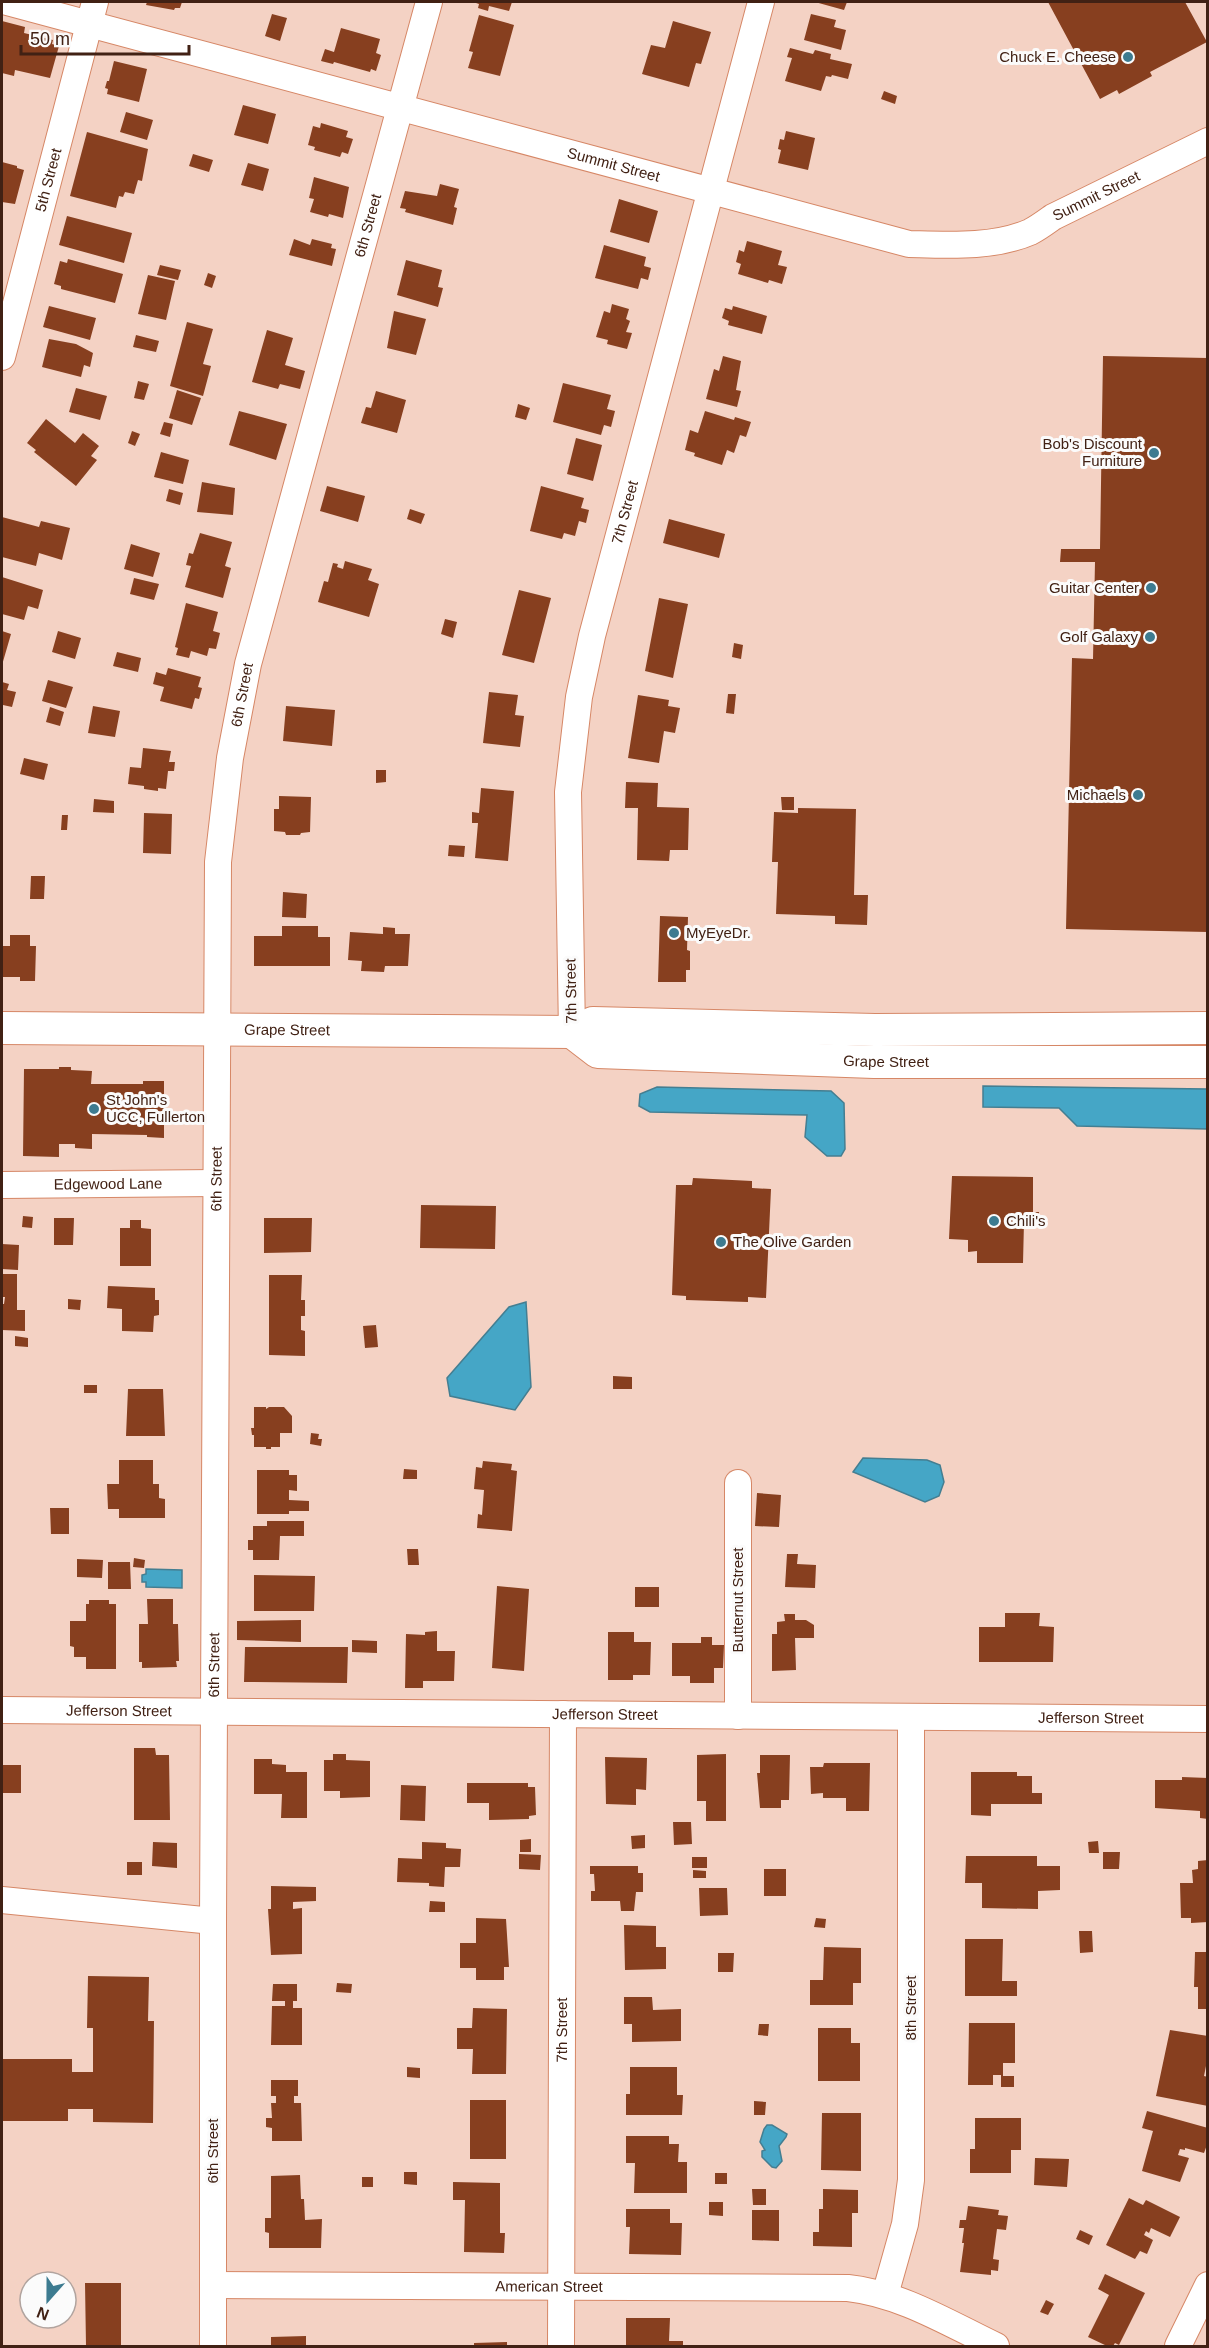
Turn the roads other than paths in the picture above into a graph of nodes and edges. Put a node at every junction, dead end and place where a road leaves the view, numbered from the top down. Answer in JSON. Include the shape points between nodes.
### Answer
{"nodes":[{"id":1,"x":7,"y":2,"type":"edge"},
{"id":2,"x":429,"y":2,"type":"edge"},
{"id":3,"x":761,"y":2,"type":"edge"},
{"id":4,"x":92,"y":13,"type":"edge"},
{"id":5,"x":400,"y":108,"type":"junction"},
{"id":6,"x":1208,"y":141,"type":"edge"},
{"id":7,"x":711,"y":191,"type":"junction"},
{"id":8,"x":2,"y":357,"type":"edge"},
{"id":9,"x":2,"y":1028,"type":"edge"},
{"id":10,"x":1208,"y":1028,"type":"edge"},
{"id":11,"x":216,"y":1030,"type":"junction"},
{"id":12,"x":572,"y":1032,"type":"junction"},
{"id":13,"x":1208,"y":1062,"type":"edge"},
{"id":14,"x":216,"y":1183,"type":"junction"},
{"id":15,"x":2,"y":1185,"type":"edge"},
{"id":16,"x":738,"y":1483,"type":"dead end"},
{"id":17,"x":2,"y":1710,"type":"edge"},
{"id":18,"x":214,"y":1711,"type":"junction"},
{"id":19,"x":563,"y":1714,"type":"junction"},
{"id":20,"x":738,"y":1716,"type":"junction"},
{"id":21,"x":911,"y":1718,"type":"junction"},
{"id":22,"x":1208,"y":1719,"type":"edge"},
{"id":23,"x":2,"y":1900,"type":"edge"},
{"id":24,"x":213,"y":1921,"type":"junction"},
{"id":25,"x":213,"y":2285,"type":"junction"},
{"id":26,"x":1208,"y":2285,"type":"edge"},
{"id":27,"x":561,"y":2287,"type":"junction"},
{"id":28,"x":885,"y":2295,"type":"junction"},
{"id":29,"x":213,"y":2346,"type":"edge"},
{"id":30,"x":561,"y":2346,"type":"edge"},
{"id":31,"x":996,"y":2346,"type":"edge"},
{"id":32,"x":1178,"y":2346,"type":"edge"}],
"edges":[{"from":1,"to":4,"type":"street","name":"Summit Street"},
{"from":2,"to":5,"type":"street","name":"6th Street"},
{"from":3,"to":7,"type":"street","name":"7th Street"},
{"from":4,"to":5,"type":"street","name":"Summit Street"},
{"from":4,"to":8,"type":"street","name":"5th Street"},
{"from":5,"to":7,"type":"street","name":"Summit Street"},
{"from":5,"to":11,"type":"street","name":"6th Street","via":[[248,664],[230,758],[219,862]]},
{"from":6,"to":7,"type":"street","name":"Summit Street","via":[[1029,232],[956,245],[909,244]]},
{"from":7,"to":12,"type":"street","name":"7th Street","via":[[579,697],[568,792]]},
{"from":9,"to":11,"type":"main road","name":"Grape Street"},
{"from":10,"to":12,"type":"main road","name":"Grape Street","via":[[875,1030],[592,1023]]},
{"from":11,"to":12,"type":"main road","name":"Grape Street"},
{"from":11,"to":14,"type":"street","name":"6th Street"},
{"from":12,"to":13,"type":"main road","name":"Grape Street","via":[[598,1052],[874,1062]]},
{"from":14,"to":15,"type":"street","name":"Edgewood Lane"},
{"from":14,"to":18,"type":"street","name":"6th Street"},
{"from":16,"to":20,"type":"street","name":"Butternut Street"},
{"from":17,"to":18,"type":"street","name":"Jefferson Street"},
{"from":18,"to":19,"type":"street","name":"Jefferson Street"},
{"from":18,"to":24,"type":"street","name":"6th Street"},
{"from":19,"to":20,"type":"street","name":"Jefferson Street"},
{"from":19,"to":27,"type":"street","name":"7th Street"},
{"from":20,"to":21,"type":"street","name":"Jefferson Street"},
{"from":21,"to":22,"type":"street","name":"Jefferson Street"},
{"from":21,"to":28,"type":"street","name":"8th Street","via":[[911,2180],[905,2224]]},
{"from":23,"to":24,"type":"street"},
{"from":24,"to":25,"type":"street","name":"6th Street"},
{"from":25,"to":27,"type":"street","name":"American Street"},
{"from":25,"to":29,"type":"street","name":"6th Street"},
{"from":26,"to":32,"type":"street"},
{"from":27,"to":28,"type":"street","name":"American Street","via":[[848,2288]]},
{"from":27,"to":30,"type":"street","name":"7th Street"},
{"from":28,"to":31,"type":"street","name":"American Street"}]}
